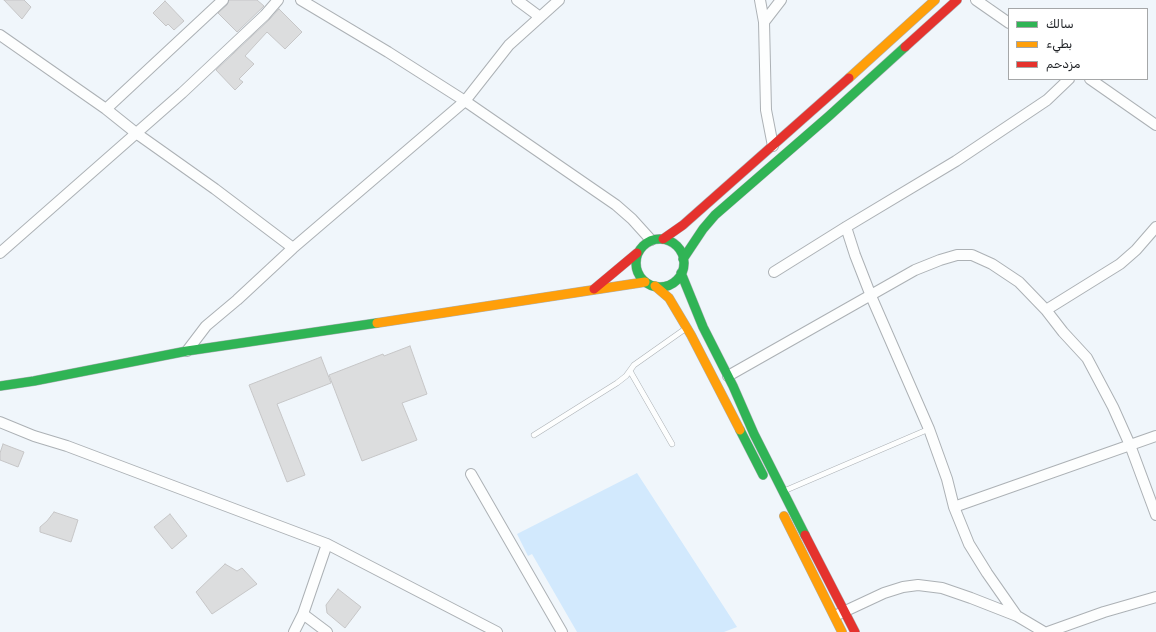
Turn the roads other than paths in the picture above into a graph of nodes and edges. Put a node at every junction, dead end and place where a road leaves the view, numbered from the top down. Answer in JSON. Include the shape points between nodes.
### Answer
{"nodes":[{"id":1,"x":223,"y":0,"type":"edge"},
{"id":2,"x":278,"y":0,"type":"edge"},
{"id":3,"x":301,"y":0,"type":"edge"},
{"id":4,"x":517,"y":0,"type":"edge"},
{"id":5,"x":559,"y":0,"type":"edge"},
{"id":6,"x":760,"y":0,"type":"edge"},
{"id":7,"x":781,"y":0,"type":"edge"},
{"id":8,"x":935,"y":0,"type":"edge"},
{"id":9,"x":957,"y":0,"type":"edge"},
{"id":10,"x":976,"y":0,"type":"edge"},
{"id":11,"x":540,"y":17,"type":"junction"},
{"id":12,"x":764,"y":22,"type":"junction"},
{"id":13,"x":1008,"y":22,"type":"edge"},
{"id":14,"x":0,"y":35,"type":"edge"},
{"id":15,"x":881,"y":49,"type":"junction"},
{"id":16,"x":891,"y":60,"type":"junction"},
{"id":17,"x":1068,"y":80,"type":"edge"},
{"id":18,"x":1091,"y":80,"type":"edge"},
{"id":19,"x":465,"y":101,"type":"junction"},
{"id":20,"x":106,"y":109,"type":"junction"},
{"id":21,"x":1156,"y":125,"type":"edge"},
{"id":22,"x":136,"y":133,"type":"junction"},
{"id":23,"x":773,"y":146,"type":"junction"},
{"id":24,"x":846,"y":227,"type":"junction"},
{"id":25,"x":1156,"y":227,"type":"edge"},
{"id":26,"x":663,"y":239,"type":"junction"},
{"id":27,"x":651,"y":240,"type":"junction"},
{"id":28,"x":294,"y":248,"type":"junction"},
{"id":29,"x":0,"y":253,"type":"edge"},
{"id":30,"x":638,"y":253,"type":"junction"},
{"id":31,"x":683,"y":259,"type":"junction"},
{"id":32,"x":774,"y":272,"type":"dead end"},
{"id":33,"x":681,"y":274,"type":"junction"},
{"id":34,"x":645,"y":282,"type":"junction"},
{"id":35,"x":655,"y":286,"type":"junction"},
{"id":36,"x":594,"y":289,"type":"junction"},
{"id":37,"x":872,"y":296,"type":"junction"},
{"id":38,"x":1046,"y":310,"type":"junction"},
{"id":39,"x":687,"y":328,"type":"junction"},
{"id":40,"x":187,"y":350,"type":"junction"},
{"id":41,"x":630,"y":371,"type":"junction"},
{"id":42,"x":728,"y":376,"type":"junction"},
{"id":43,"x":0,"y":386,"type":"edge"},
{"id":44,"x":0,"y":422,"type":"edge"},
{"id":45,"x":929,"y":429,"type":"junction"},
{"id":46,"x":534,"y":434,"type":"dead end"},
{"id":47,"x":1156,"y":436,"type":"edge"},
{"id":48,"x":672,"y":444,"type":"dead end"},
{"id":49,"x":1130,"y":446,"type":"junction"},
{"id":50,"x":471,"y":474,"type":"dead end"},
{"id":51,"x":766,"y":480,"type":"dead end"},
{"id":52,"x":783,"y":491,"type":"junction"},
{"id":53,"x":954,"y":507,"type":"junction"},
{"id":54,"x":780,"y":508,"type":"dead end"},
{"id":55,"x":1156,"y":515,"type":"edge"},
{"id":56,"x":327,"y":544,"type":"junction"},
{"id":57,"x":1156,"y":597,"type":"edge"},
{"id":58,"x":844,"y":611,"type":"junction"},
{"id":59,"x":303,"y":614,"type":"junction"},
{"id":60,"x":1017,"y":616,"type":"junction"},
{"id":61,"x":834,"y":617,"type":"junction"},
{"id":62,"x":294,"y":632,"type":"edge"},
{"id":63,"x":327,"y":632,"type":"edge"},
{"id":64,"x":497,"y":632,"type":"edge"},
{"id":65,"x":562,"y":632,"type":"edge"},
{"id":66,"x":842,"y":632,"type":"edge"},
{"id":67,"x":855,"y":632,"type":"edge"},
{"id":68,"x":1044,"y":632,"type":"edge"},
{"id":69,"x":1048,"y":632,"type":"edge"}],
"edges":[{"from":1,"to":20,"type":"street"},
{"from":2,"to":22,"type":"street","via":[[182,93]]},
{"from":3,"to":19,"type":"street"},
{"from":4,"to":11,"type":"street"},
{"from":5,"to":11,"type":"street"},
{"from":6,"to":12,"type":"street"},
{"from":7,"to":12,"type":"street"},
{"from":8,"to":15,"type":"main road"},
{"from":9,"to":16,"type":"main road"},
{"from":10,"to":13,"type":"street"},
{"from":11,"to":19,"type":"street","via":[[509,45]]},
{"from":12,"to":23,"type":"street","via":[[766,110]]},
{"from":14,"to":20,"type":"street"},
{"from":15,"to":16,"type":"main road"},
{"from":15,"to":23,"type":"main road"},
{"from":16,"to":31,"type":"main road","via":[[715,215]]},
{"from":17,"to":24,"type":"street","via":[[1047,100],[962,157]]},
{"from":18,"to":21,"type":"street"},
{"from":19,"to":27,"type":"street","via":[[616,205]]},
{"from":19,"to":28,"type":"street"},
{"from":20,"to":22,"type":"street"},
{"from":22,"to":28,"type":"street"},
{"from":22,"to":29,"type":"street"},
{"from":23,"to":26,"type":"main road","via":[[683,225]]},
{"from":24,"to":32,"type":"street"},
{"from":24,"to":37,"type":"street"},
{"from":25,"to":38,"type":"street","via":[[1120,264]]},
{"from":26,"to":27,"type":"main road"},
{"from":26,"to":31,"type":"main road","via":[[676,245]]},
{"from":27,"to":30,"type":"main road"},
{"from":28,"to":40,"type":"street","via":[[206,326]]},
{"from":30,"to":34,"type":"main road","via":[[635,264],[638,274]]},
{"from":30,"to":36,"type":"main road"},
{"from":31,"to":33,"type":"main road"},
{"from":33,"to":35,"type":"main road","via":[[665,286]]},
{"from":33,"to":42,"type":"main road","via":[[703,327]]},
{"from":34,"to":35,"type":"main road"},
{"from":34,"to":36,"type":"main road"},
{"from":35,"to":39,"type":"main road","via":[[669,298]]},
{"from":36,"to":40,"type":"main road","via":[[435,315]]},
{"from":37,"to":38,"type":"street","via":[[915,270],[957,255],[972,254],[1019,282]]},
{"from":37,"to":42,"type":"street"},
{"from":37,"to":45,"type":"street"},
{"from":38,"to":49,"type":"street","via":[[1087,358]]},
{"from":39,"to":41,"type":"lane","via":[[634,365]]},
{"from":39,"to":51,"type":"main road"},
{"from":40,"to":43,"type":"main road"},
{"from":41,"to":46,"type":"lane","via":[[617,383]]},
{"from":41,"to":48,"type":"lane"},
{"from":42,"to":52,"type":"main road"},
{"from":44,"to":56,"type":"street"},
{"from":45,"to":52,"type":"lane"},
{"from":45,"to":53,"type":"street"},
{"from":47,"to":49,"type":"street"},
{"from":49,"to":53,"type":"street"},
{"from":49,"to":55,"type":"street"},
{"from":50,"to":65,"type":"street"},
{"from":52,"to":58,"type":"main road"},
{"from":53,"to":60,"type":"street","via":[[969,544]]},
{"from":54,"to":61,"type":"main road"},
{"from":56,"to":59,"type":"street"},
{"from":56,"to":64,"type":"street"},
{"from":57,"to":69,"type":"street"},
{"from":58,"to":60,"type":"street","via":[[884,593],[918,585],[942,588]]},
{"from":58,"to":61,"type":"street"},
{"from":58,"to":67,"type":"main road"},
{"from":59,"to":62,"type":"street"},
{"from":59,"to":63,"type":"street"},
{"from":60,"to":68,"type":"street"},
{"from":61,"to":66,"type":"main road"}]}
